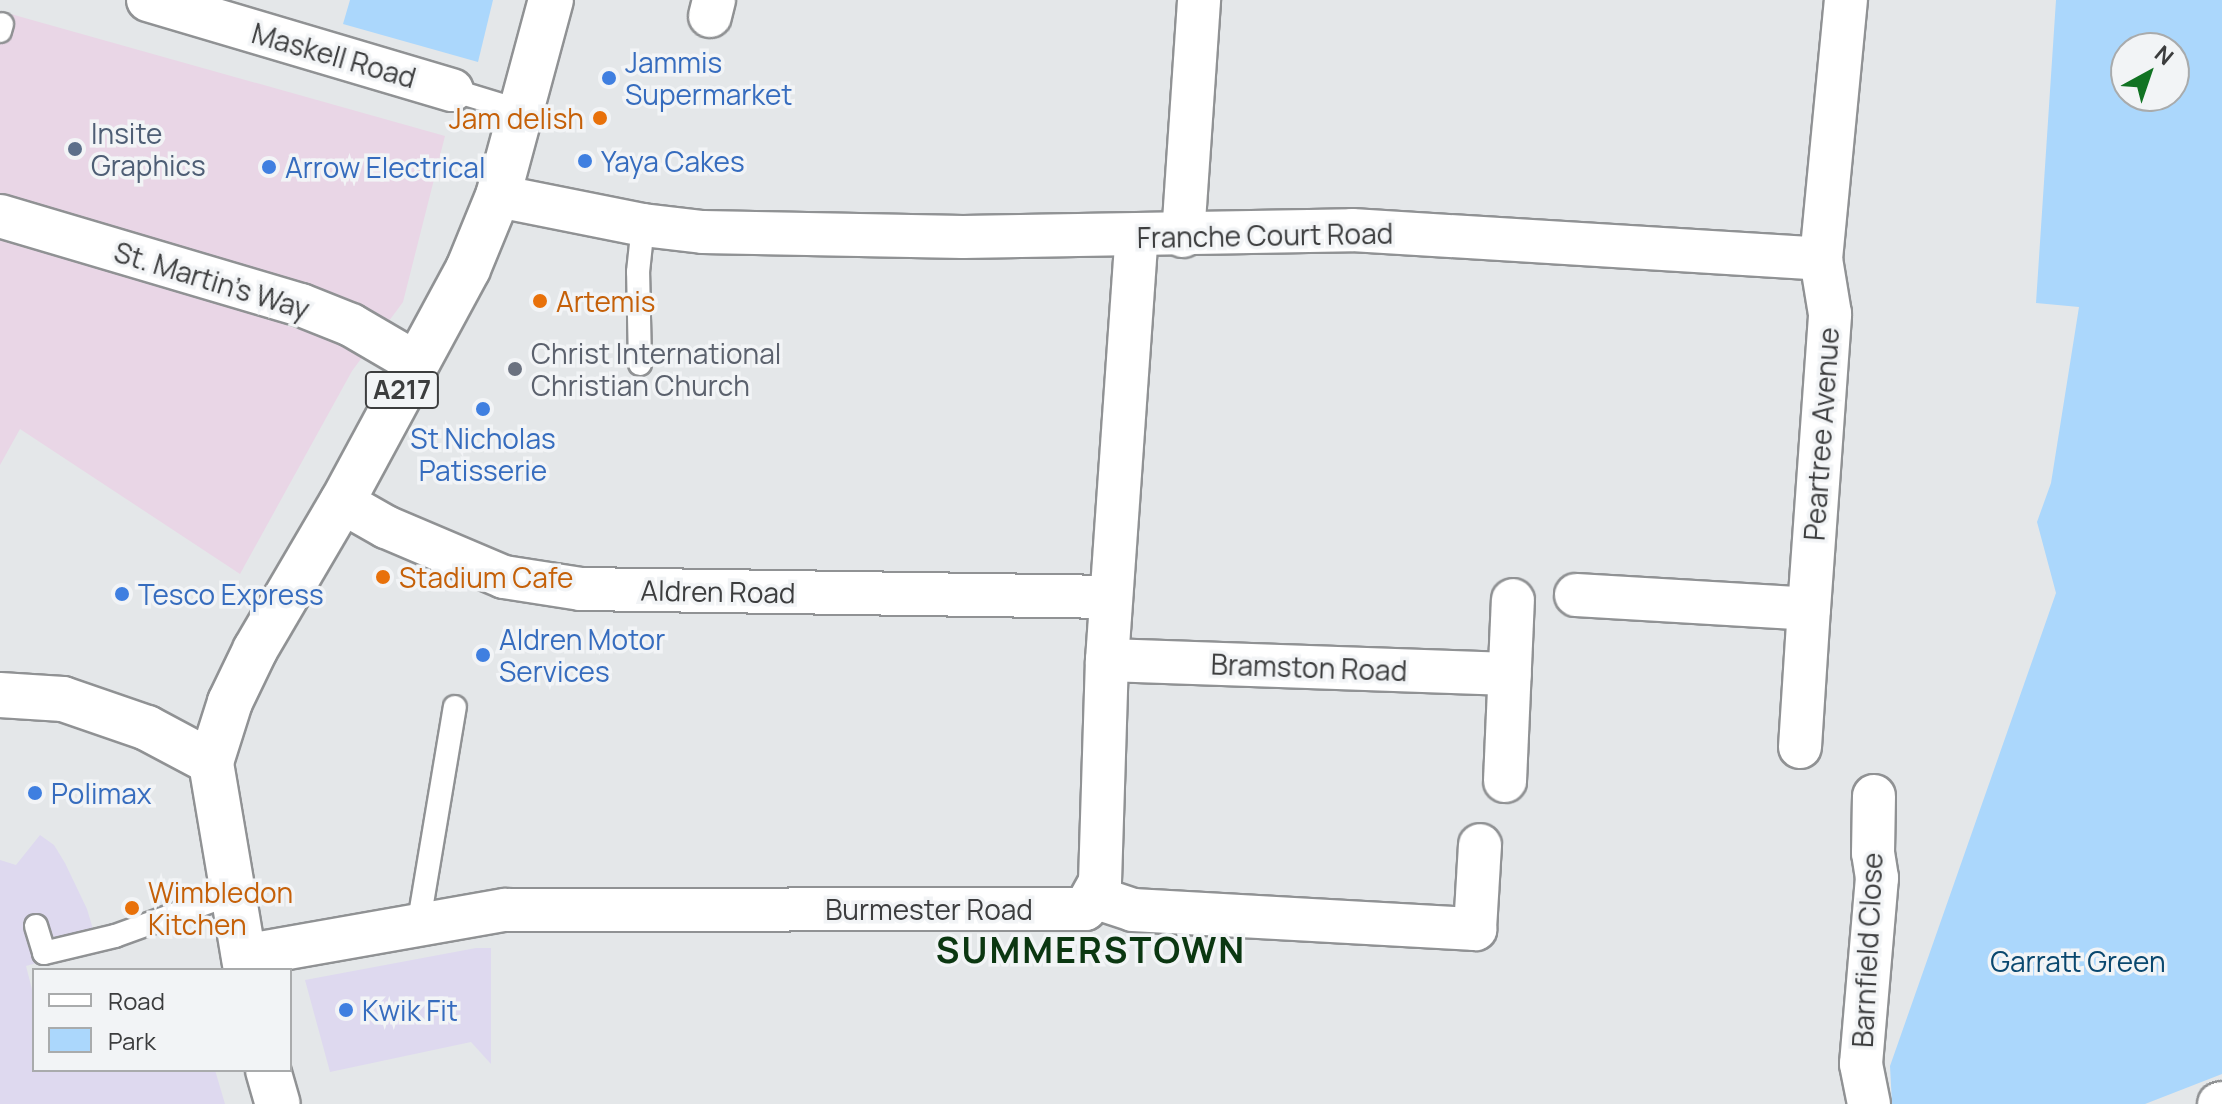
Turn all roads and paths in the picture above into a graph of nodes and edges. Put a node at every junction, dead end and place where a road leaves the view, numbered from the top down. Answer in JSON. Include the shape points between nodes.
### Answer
{"nodes":[{"id":1,"x":551,"y":0,"type":"edge"},
{"id":2,"x":1199,"y":0,"type":"edge"},
{"id":3,"x":1846,"y":0,"type":"edge"},
{"id":4,"x":161,"y":2,"type":"edge"},
{"id":5,"x":452,"y":90,"type":"joint"},
{"id":6,"x":521,"y":111,"type":"junction"},
{"id":7,"x":498,"y":196,"type":"junction"},
{"id":8,"x":0,"y":216,"type":"edge"},
{"id":9,"x":643,"y":225,"type":"junction"},
{"id":10,"x":1137,"y":236,"type":"junction"},
{"id":11,"x":1183,"y":236,"type":"junction"},
{"id":12,"x":1821,"y":259,"type":"junction"},
{"id":13,"x":416,"y":363,"type":"junction"},
{"id":14,"x":640,"y":364,"type":"dead end"},
{"id":15,"x":342,"y":502,"type":"junction"},
{"id":16,"x":1576,"y":595,"type":"dead end"},
{"id":17,"x":1111,"y":597,"type":"junction"},
{"id":18,"x":1513,"y":600,"type":"dead end"},
{"id":19,"x":1809,"y":609,"type":"junction"},
{"id":20,"x":1107,"y":660,"type":"junction"},
{"id":21,"x":1510,"y":674,"type":"junction"},
{"id":22,"x":0,"y":695,"type":"edge"},
{"id":23,"x":455,"y":707,"type":"dead end"},
{"id":24,"x":1800,"y":747,"type":"dead end"},
{"id":25,"x":211,"y":762,"type":"junction"},
{"id":26,"x":1505,"y":781,"type":"dead end"},
{"id":27,"x":1874,"y":796,"type":"dead end"},
{"id":28,"x":1480,"y":845,"type":"dead end"},
{"id":29,"x":231,"y":894,"type":"junction"},
{"id":30,"x":1094,"y":897,"type":"junction"},
{"id":31,"x":36,"y":926,"type":"dead end"},
{"id":32,"x":418,"y":927,"type":"junction"},
{"id":33,"x":244,"y":963,"type":"edge"},
{"id":34,"x":269,"y":1072,"type":"edge"},
{"id":35,"x":278,"y":1104,"type":"edge"},
{"id":36,"x":1869,"y":1104,"type":"edge"}],
"edges":[{"from":1,"to":6,"type":"main road","number":"A217"},
{"from":2,"to":11,"type":"street"},
{"from":3,"to":12,"type":"street"},
{"from":4,"to":5,"type":"street","name":"Maskell Road"},
{"from":5,"to":6,"type":"lane","name":"Maskell Road"},
{"from":6,"to":7,"type":"main road","number":"A217"},
{"from":7,"to":9,"type":"street","name":"Franche Court Road"},
{"from":7,"to":13,"type":"main road","number":"A217","via":[[468,269]]},
{"from":8,"to":13,"type":"street","name":"St. Martin's Way","via":[[301,305],[351,325]]},
{"from":9,"to":10,"type":"street","name":"Franche Court Road","via":[[703,232]]},
{"from":9,"to":14,"type":"lane"},
{"from":10,"to":11,"type":"street","name":"Franche Court Road"},
{"from":10,"to":17,"type":"street"},
{"from":11,"to":12,"type":"street","name":"Franche Court Road","via":[[1352,230]]},
{"from":12,"to":19,"type":"street","name":"Peartree Avenue","via":[[1830,314]]},
{"from":13,"to":15,"type":"main road","number":"A217"},
{"from":15,"to":17,"type":"street","name":"Aldren Road","via":[[386,527],[504,577],[581,589]]},
{"from":15,"to":25,"type":"main road","number":"A217","via":[[255,650],[230,702]]},
{"from":16,"to":19,"type":"street"},
{"from":17,"to":20,"type":"street"},
{"from":18,"to":21,"type":"street"},
{"from":19,"to":24,"type":"street","name":"Peartree Avenue"},
{"from":20,"to":21,"type":"street","name":"Bramston Road"},
{"from":20,"to":30,"type":"street","via":[[1100,882]]},
{"from":21,"to":26,"type":"street"},
{"from":22,"to":25,"type":"main road","via":[[63,699],[147,728]]},
{"from":23,"to":32,"type":"lane"},
{"from":25,"to":29,"type":"main road","number":"A217"},
{"from":27,"to":36,"type":"street","name":"Barnfield Close","via":[[1877,878],[1861,1064]]},
{"from":28,"to":30,"type":"street","via":[[1475,929],[1133,910]]},
{"from":29,"to":31,"type":"lane","via":[[115,936],[44,953]]},
{"from":29,"to":33,"type":"main road","number":"A217"},
{"from":30,"to":32,"type":"street","name":"Burmester Road","via":[[1077,911],[505,910]]},
{"from":32,"to":33,"type":"street","name":"Burmester Road"},
{"from":34,"to":35,"type":"main road"}]}
